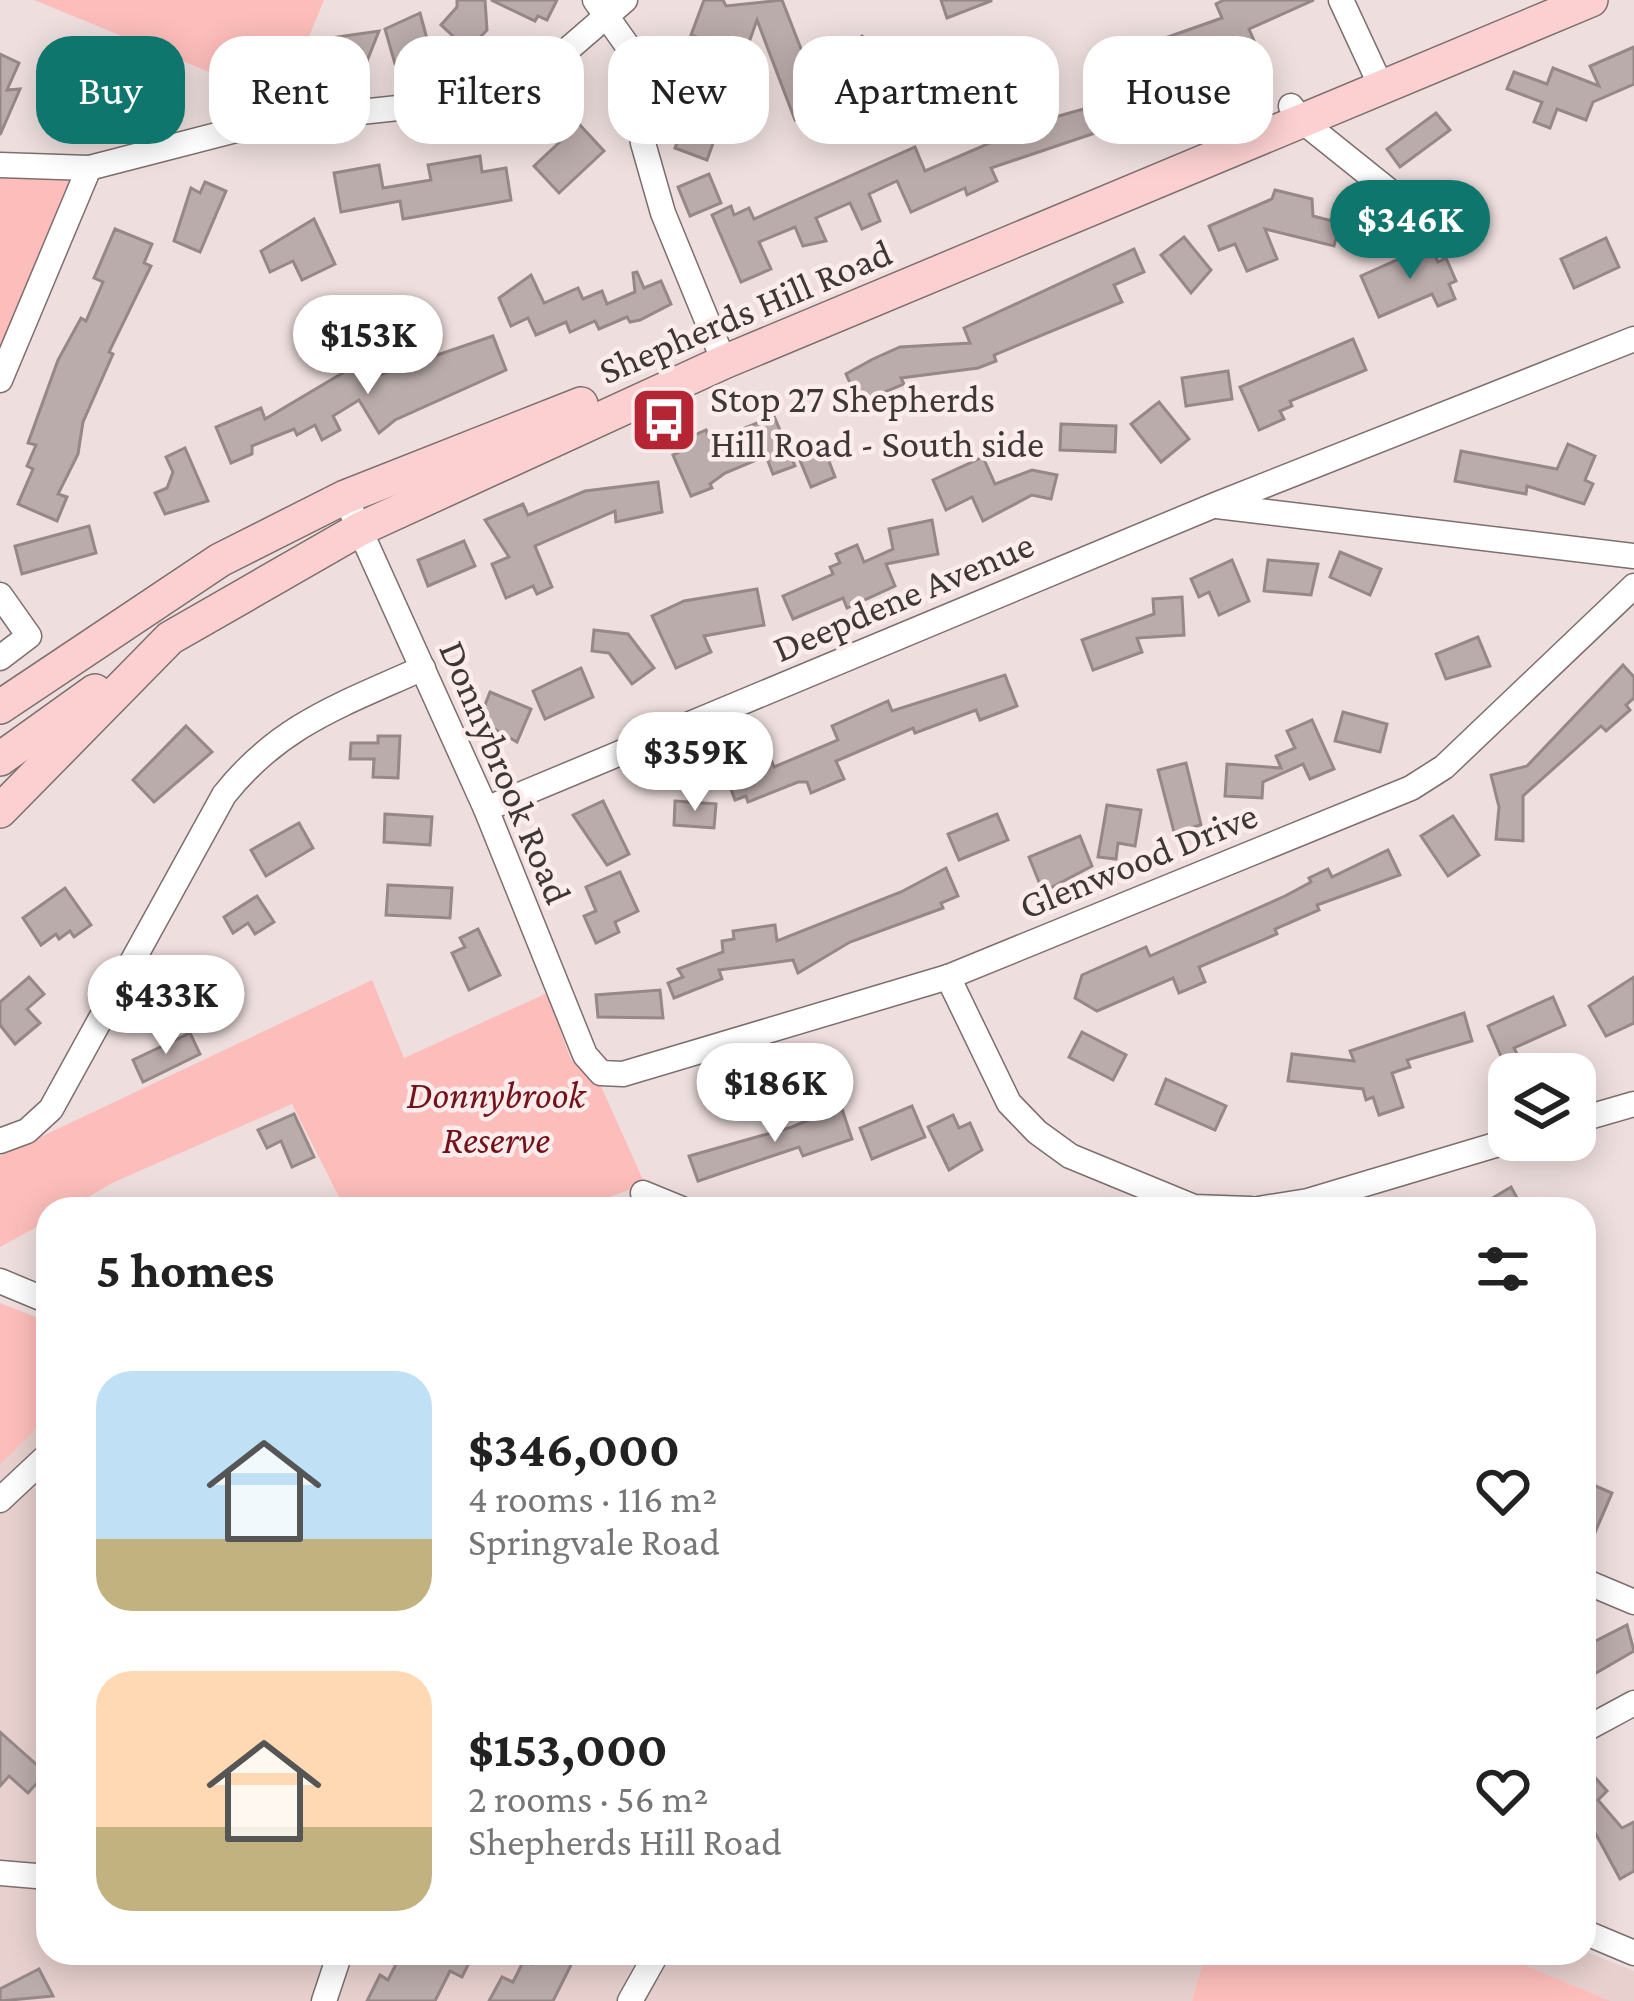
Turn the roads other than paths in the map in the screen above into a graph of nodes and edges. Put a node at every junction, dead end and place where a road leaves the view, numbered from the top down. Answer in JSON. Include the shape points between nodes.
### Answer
{"nodes":[{"id":1,"x":625,"y":0,"type":"edge"},
{"id":2,"x":1341,"y":0,"type":"edge"},
{"id":3,"x":1544,"y":0,"type":"edge"},
{"id":4,"x":1591,"y":0,"type":"edge"},
{"id":5,"x":600,"y":9,"type":"edge"},
{"id":6,"x":1377,"y":77,"type":"junction"},
{"id":7,"x":1296,"y":114,"type":"junction"},
{"id":8,"x":0,"y":166,"type":"edge"},
{"id":9,"x":89,"y":168,"type":"junction"},
{"id":10,"x":1433,"y":226,"type":"dead end"},
{"id":11,"x":1634,"y":339,"type":"edge"},
{"id":12,"x":721,"y":355,"type":"junction"},
{"id":13,"x":0,"y":380,"type":"edge"},
{"id":14,"x":345,"y":497,"type":"junction"},
{"id":15,"x":1215,"y":505,"type":"junction"},
{"id":16,"x":360,"y":529,"type":"junction"},
{"id":17,"x":1634,"y":556,"type":"edge"},
{"id":18,"x":1634,"y":586,"type":"edge"},
{"id":19,"x":0,"y":596,"type":"edge"},
{"id":20,"x":170,"y":638,"type":"junction"},
{"id":21,"x":83,"y":650,"type":"junction"},
{"id":22,"x":0,"y":658,"type":"edge"},
{"id":23,"x":423,"y":668,"type":"junction"},
{"id":24,"x":0,"y":707,"type":"edge"},
{"id":25,"x":0,"y":722,"type":"edge"},
{"id":26,"x":0,"y":759,"type":"edge"},
{"id":27,"x":486,"y":809,"type":"junction"},
{"id":28,"x":0,"y":811,"type":"edge"},
{"id":29,"x":948,"y":976,"type":"junction"},
{"id":30,"x":602,"y":1072,"type":"joint"},
{"id":31,"x":1634,"y":1104,"type":"edge"},
{"id":32,"x":1596,"y":1115,"type":"edge"},
{"id":33,"x":0,"y":1142,"type":"edge"},
{"id":34,"x":1488,"y":1147,"type":"edge"},
{"id":35,"x":1170,"y":1197,"type":"edge"},
{"id":36,"x":1321,"y":1197,"type":"edge"},
{"id":37,"x":0,"y":1281,"type":"edge"},
{"id":38,"x":36,"y":1296,"type":"edge"},
{"id":39,"x":36,"y":1466,"type":"edge"},
{"id":40,"x":0,"y":1500,"type":"edge"},
{"id":41,"x":1596,"y":1586,"type":"edge"},
{"id":42,"x":1634,"y":1602,"type":"edge"},
{"id":43,"x":1634,"y":1703,"type":"edge"},
{"id":44,"x":1596,"y":1724,"type":"edge"},
{"id":45,"x":0,"y":1873,"type":"edge"},
{"id":46,"x":36,"y":1875,"type":"edge"},
{"id":47,"x":1596,"y":1937,"type":"edge"},
{"id":48,"x":1634,"y":1953,"type":"edge"},
{"id":49,"x":336,"y":1965,"type":"edge"},
{"id":50,"x":650,"y":1965,"type":"edge"},
{"id":51,"x":324,"y":2001,"type":"edge"},
{"id":52,"x":630,"y":2001,"type":"edge"}],
"edges":[{"from":1,"to":5,"type":"street"},
{"from":2,"to":6,"type":"street"},
{"from":3,"to":6,"type":"main road","name":"Shepherds Hill Road"},
{"from":4,"to":6,"type":"main road","name":"Shepherds Hill Road"},
{"from":5,"to":9,"type":"street","via":[[540,71],[495,92],[267,122]]},
{"from":5,"to":12,"type":"street","via":[[629,48],[663,213]]},
{"from":6,"to":7,"type":"main road","name":"Shepherds Hill Road"},
{"from":7,"to":10,"type":"street"},
{"from":7,"to":12,"type":"main road","name":"Shepherds Hill Road"},
{"from":8,"to":9,"type":"street"},
{"from":9,"to":13,"type":"street"},
{"from":11,"to":15,"type":"street","name":"Deepdene Avenue"},
{"from":12,"to":14,"type":"main road","name":"Shepherds Hill Road"},
{"from":12,"to":16,"type":"main road","name":"Shepherds Hill Road"},
{"from":14,"to":16,"type":"street","name":"Donnybrook Road"},
{"from":14,"to":21,"type":"main road","name":"Shepherds Hill Road","via":[[220,560]]},
{"from":15,"to":17,"type":"street","name":"Deepdene Avenue"},
{"from":15,"to":27,"type":"street","name":"Deepdene Avenue"},
{"from":16,"to":20,"type":"main road","name":"Shepherds Hill Road"},
{"from":16,"to":23,"type":"street","name":"Donnybrook Road"},
{"from":18,"to":29,"type":"street","name":"Glenwood Drive","via":[[1444,767],[1411,788]]},
{"from":19,"to":22,"type":"street","via":[[29,636]]},
{"from":20,"to":26,"type":"main road"},
{"from":20,"to":28,"type":"main road","name":"Shepherds Hill Road"},
{"from":21,"to":24,"type":"main road","name":"Shepherds Hill Road"},
{"from":21,"to":25,"type":"main road"},
{"from":23,"to":27,"type":"street","name":"Donnybrook Road"},
{"from":23,"to":33,"type":"street","via":[[297,724],[252,759],[224,795],[52,1109]]},
{"from":27,"to":30,"type":"street","name":"Donnybrook Road","via":[[585,1055]]},
{"from":29,"to":30,"type":"street","name":"Glenwood Drive","via":[[623,1074]]},
{"from":29,"to":35,"type":"street","via":[[1009,1103],[1036,1132],[1070,1156]]},
{"from":31,"to":32,"type":"street"},
{"from":34,"to":36,"type":"street"},
{"from":37,"to":38,"type":"street"},
{"from":39,"to":40,"type":"street"},
{"from":41,"to":42,"type":"street"},
{"from":43,"to":44,"type":"street"},
{"from":45,"to":46,"type":"street"},
{"from":47,"to":48,"type":"street"},
{"from":49,"to":51,"type":"street"},
{"from":50,"to":52,"type":"street"}]}
